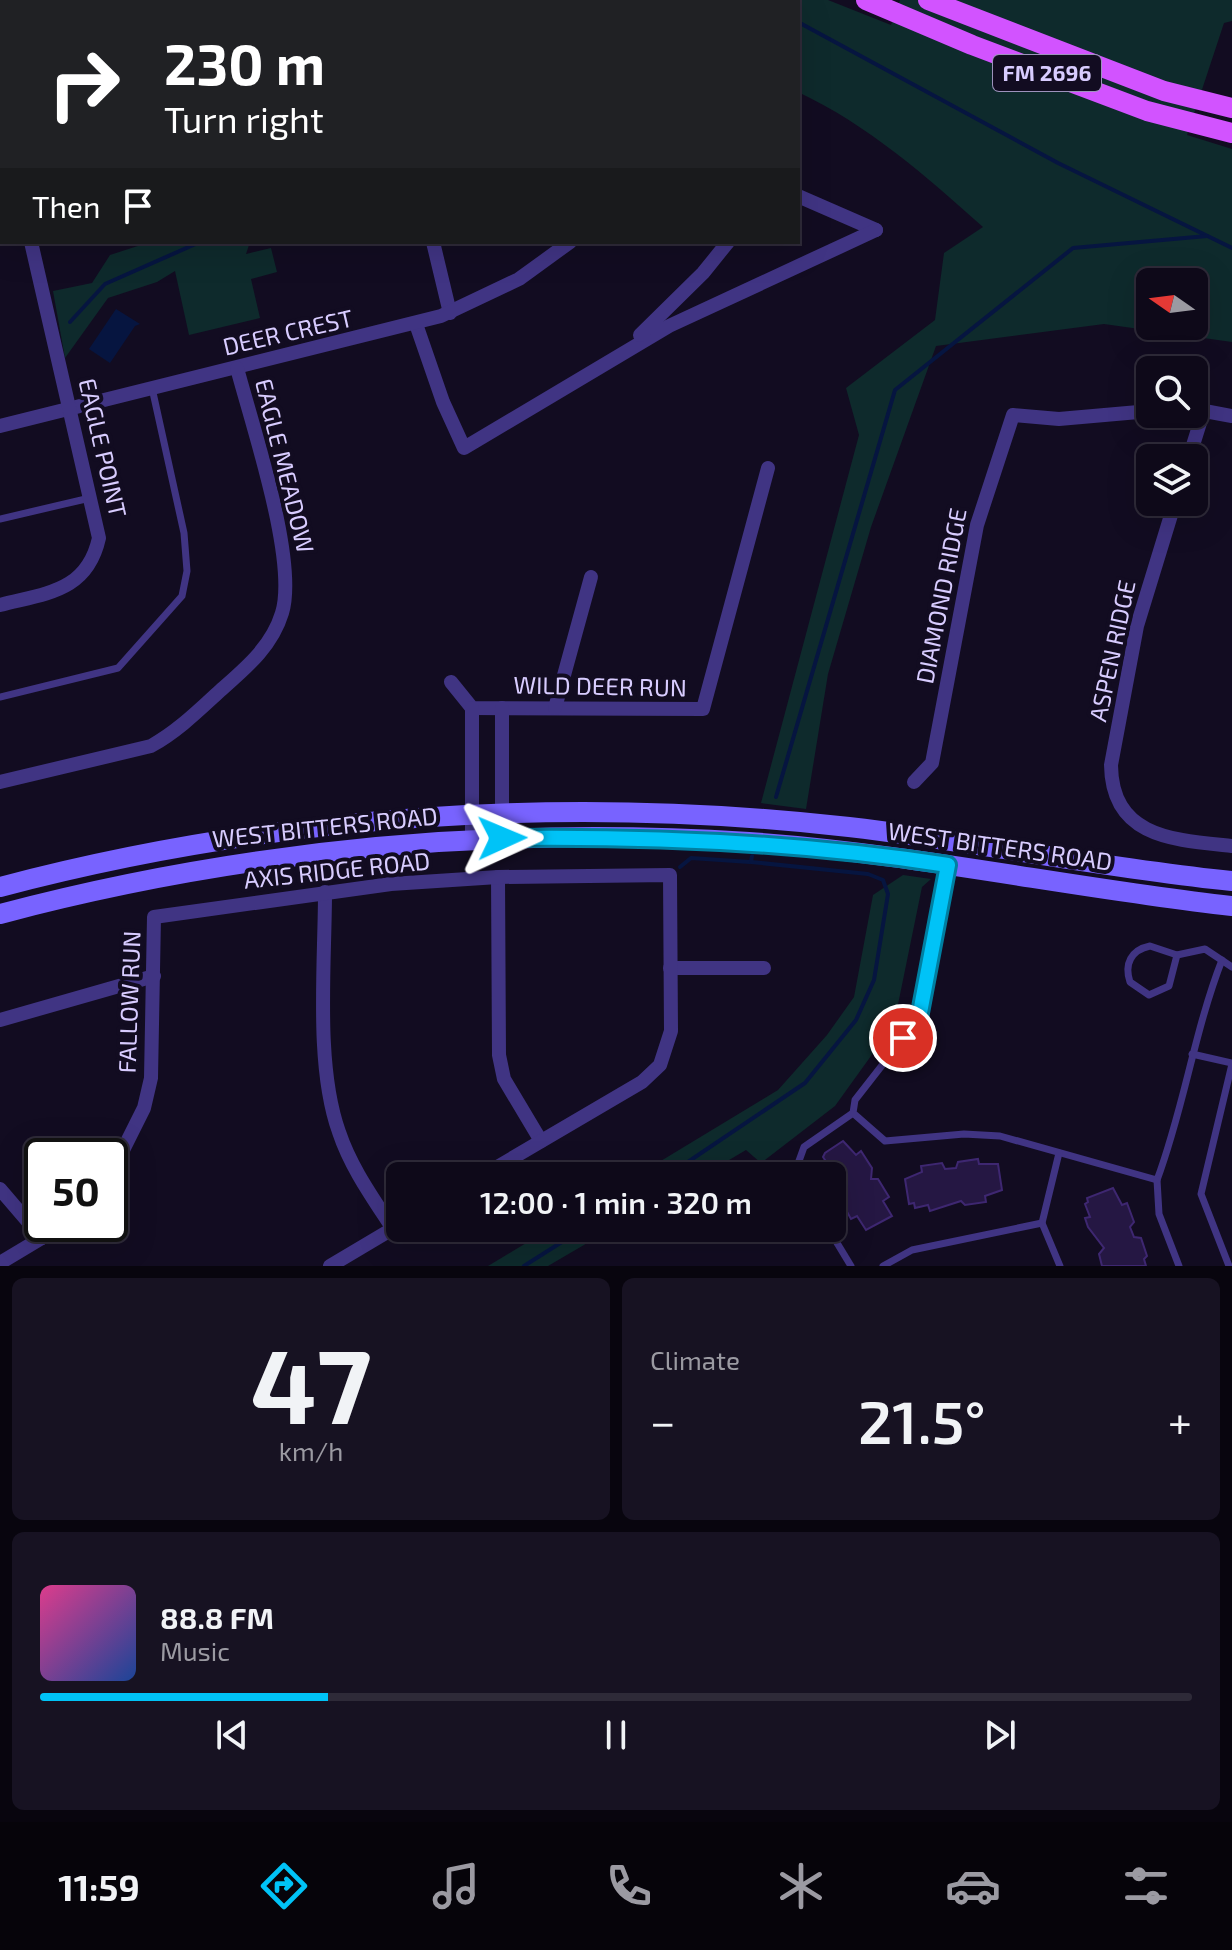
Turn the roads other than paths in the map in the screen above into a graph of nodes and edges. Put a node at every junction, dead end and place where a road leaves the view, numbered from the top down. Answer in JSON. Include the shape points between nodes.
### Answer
{"nodes":[{"id":1,"x":866,"y":0,"type":"edge"},
{"id":2,"x":928,"y":0,"type":"edge"},
{"id":3,"x":1231,"y":105,"type":"edge"},
{"id":4,"x":1227,"y":131,"type":"edge"},
{"id":5,"x":800,"y":197,"type":"edge"},
{"id":6,"x":31,"y":244,"type":"edge"},
{"id":7,"x":433,"y":244,"type":"edge"},
{"id":8,"x":567,"y":244,"type":"edge"},
{"id":9,"x":726,"y":244,"type":"edge"},
{"id":10,"x":450,"y":313,"type":"junction"},
{"id":11,"x":416,"y":324,"type":"junction"},
{"id":12,"x":614,"y":356,"type":"junction"},
{"id":13,"x":237,"y":368,"type":"junction"},
{"id":14,"x":152,"y":388,"type":"junction"},
{"id":15,"x":71,"y":408,"type":"junction"},
{"id":16,"x":1136,"y":412,"type":"edge"},
{"id":17,"x":1208,"y":412,"type":"edge"},
{"id":18,"x":1232,"y":416,"type":"edge"},
{"id":19,"x":0,"y":426,"type":"edge"},
{"id":20,"x":768,"y":468,"type":"dead end"},
{"id":21,"x":93,"y":497,"type":"junction"},
{"id":22,"x":1171,"y":516,"type":"edge"},
{"id":23,"x":0,"y":519,"type":"edge"},
{"id":24,"x":591,"y":577,"type":"dead end"},
{"id":25,"x":0,"y":605,"type":"edge"},
{"id":26,"x":451,"y":682,"type":"dead end"},
{"id":27,"x":0,"y":697,"type":"edge"},
{"id":28,"x":472,"y":708,"type":"junction"},
{"id":29,"x":502,"y":708,"type":"junction"},
{"id":30,"x":555,"y":708,"type":"junction"},
{"id":31,"x":474,"y":756,"type":"junction"},
{"id":32,"x":502,"y":756,"type":"junction"},
{"id":33,"x":0,"y":782,"type":"edge"},
{"id":34,"x":914,"y":782,"type":"dead end"},
{"id":35,"x":503,"y":812,"type":"junction"},
{"id":36,"x":473,"y":814,"type":"junction"},
{"id":37,"x":849,"y":827,"type":"junction"},
{"id":38,"x":502,"y":838,"type":"junction"},
{"id":39,"x":472,"y":839,"type":"junction"},
{"id":40,"x":1232,"y":846,"type":"edge"},
{"id":41,"x":845,"y":852,"type":"junction"},
{"id":42,"x":948,"y":865,"type":"junction"},
{"id":43,"x":498,"y":877,"type":"junction"},
{"id":44,"x":1232,"y":881,"type":"edge"},
{"id":45,"x":0,"y":887,"type":"edge"},
{"id":46,"x":325,"y":892,"type":"junction"},
{"id":47,"x":1232,"y":906,"type":"edge"},
{"id":48,"x":0,"y":914,"type":"edge"},
{"id":49,"x":154,"y":917,"type":"joint"},
{"id":50,"x":1177,"y":955,"type":"junction"},
{"id":51,"x":1222,"y":960,"type":"junction"},
{"id":52,"x":1232,"y":967,"type":"edge"},
{"id":53,"x":670,"y":968,"type":"junction"},
{"id":54,"x":764,"y":968,"type":"dead end"},
{"id":55,"x":154,"y":976,"type":"junction"},
{"id":56,"x":0,"y":1020,"type":"edge"},
{"id":57,"x":1192,"y":1054,"type":"junction"},
{"id":58,"x":1232,"y":1064,"type":"edge"},
{"id":59,"x":853,"y":1113,"type":"junction"},
{"id":60,"x":127,"y":1138,"type":"edge"},
{"id":61,"x":541,"y":1141,"type":"junction"},
{"id":62,"x":1059,"y":1153,"type":"junction"},
{"id":63,"x":506,"y":1162,"type":"edge"},
{"id":64,"x":799,"y":1162,"type":"edge"},
{"id":65,"x":1157,"y":1180,"type":"junction"},
{"id":66,"x":0,"y":1189,"type":"edge"},
{"id":67,"x":386,"y":1213,"type":"edge"},
{"id":68,"x":24,"y":1217,"type":"edge"},
{"id":69,"x":1042,"y":1223,"type":"junction"},
{"id":70,"x":386,"y":1233,"type":"edge"},
{"id":71,"x":35,"y":1242,"type":"edge"},
{"id":72,"x":836,"y":1242,"type":"edge"},
{"id":73,"x":0,"y":1263,"type":"edge"},
{"id":74,"x":330,"y":1266,"type":"edge"},
{"id":75,"x":851,"y":1266,"type":"edge"},
{"id":76,"x":883,"y":1266,"type":"edge"},
{"id":77,"x":1060,"y":1266,"type":"edge"},
{"id":78,"x":1179,"y":1266,"type":"edge"},
{"id":79,"x":1229,"y":1266,"type":"edge"}],
"edges":[{"from":1,"to":4,"type":"main road","number":"FM 2696","via":[[1147,111]]},
{"from":2,"to":3,"type":"main road","number":"FM 2696","via":[[1164,91]]},
{"from":3,"to":4,"type":"main road"},
{"from":5,"to":12,"type":"street","via":[[876,230],[727,296]]},
{"from":6,"to":15,"type":"street","name":"EAGLE POINT"},
{"from":7,"to":10,"type":"street"},
{"from":8,"to":10,"type":"street","name":"DEER CREST","via":[[519,279]]},
{"from":9,"to":12,"type":"street","via":[[674,303]]},
{"from":10,"to":11,"type":"street","name":"DEER CREST"},
{"from":11,"to":12,"type":"street","via":[[464,448]]},
{"from":11,"to":13,"type":"street","name":"DEER CREST"},
{"from":13,"to":14,"type":"street","name":"DEER CREST"},
{"from":13,"to":33,"type":"street","name":"EAGLE MEADOW","via":[[286,564],[285,601],[272,636],[249,665],[172,734],[151,746]]},
{"from":14,"to":15,"type":"street","name":"DEER CREST"},
{"from":14,"to":27,"type":"lane","via":[[184,533],[187,571],[182,596],[118,668]]},
{"from":15,"to":19,"type":"street","name":"DEER CREST"},
{"from":15,"to":21,"type":"street","name":"EAGLE POINT"},
{"from":16,"to":34,"type":"street","name":"DIAMOND RIDGE","via":[[1059,419],[1013,415],[977,525],[932,763]]},
{"from":17,"to":18,"type":"street"},
{"from":20,"to":30,"type":"street","name":"WILD DEER RUN","via":[[703,709]]},
{"from":21,"to":23,"type":"lane"},
{"from":21,"to":25,"type":"street","name":"EAGLE POINT","via":[[99,538],[85,572],[66,587]]},
{"from":22,"to":40,"type":"street","name":"ASPEN RIDGE","via":[[1137,626],[1111,788],[1121,810],[1139,827]]},
{"from":24,"to":30,"type":"street"},
{"from":26,"to":28,"type":"street"},
{"from":28,"to":29,"type":"street","name":"WILD DEER RUN"},
{"from":28,"to":31,"type":"street"},
{"from":29,"to":30,"type":"street","name":"WILD DEER RUN"},
{"from":29,"to":32,"type":"street"},
{"from":31,"to":32,"type":"street"},
{"from":31,"to":36,"type":"street"},
{"from":32,"to":35,"type":"street"},
{"from":35,"to":36,"type":"main road","name":"WEST BITTERS ROAD"},
{"from":35,"to":37,"type":"main road","name":"WEST BITTERS ROAD","via":[[659,812]]},
{"from":35,"to":38,"type":"street"},
{"from":36,"to":39,"type":"street"},
{"from":36,"to":45,"type":"main road","name":"WEST BITTERS ROAD","via":[[202,841],[104,859]]},
{"from":37,"to":41,"type":"main road"},
{"from":37,"to":44,"type":"main road","name":"WEST BITTERS ROAD"},
{"from":38,"to":39,"type":"main road","name":"WEST BITTERS ROAD"},
{"from":38,"to":41,"type":"main road","name":"WEST BITTERS ROAD","via":[[666,838]]},
{"from":39,"to":48,"type":"main road","name":"WEST BITTERS ROAD","via":[[303,852],[207,867]]},
{"from":41,"to":42,"type":"main road","name":"WEST BITTERS ROAD"},
{"from":42,"to":47,"type":"main road","name":"WEST BITTERS ROAD"},
{"from":42,"to":59,"type":"lane","via":[[919,1018],[855,1100]]},
{"from":43,"to":46,"type":"street","name":"AXIS RIDGE ROAD"},
{"from":43,"to":53,"type":"street","name":"AXIS RIDGE ROAD","via":[[670,875]]},
{"from":43,"to":61,"type":"street","via":[[499,1055],[504,1079]]},
{"from":46,"to":49,"type":"street","name":"AXIS RIDGE ROAD"},
{"from":46,"to":67,"type":"street","via":[[331,1106],[352,1164]]},
{"from":49,"to":55,"type":"street","name":"FALLOW RUN"},
{"from":50,"to":50,"type":"lane","via":[[1158,947],[1142,948],[1130,959],[1130,982],[1149,995],[1164,991],[1174,980]]},
{"from":50,"to":51,"type":"lane","via":[[1205,949]]},
{"from":51,"to":52,"type":"lane"},
{"from":51,"to":57,"type":"lane"},
{"from":53,"to":54,"type":"street"},
{"from":53,"to":61,"type":"street","via":[[671,1031],[660,1065],[642,1082]]},
{"from":55,"to":56,"type":"street"},
{"from":55,"to":60,"type":"street","name":"FALLOW RUN","via":[[148,1093]]},
{"from":57,"to":58,"type":"lane"},
{"from":57,"to":65,"type":"lane"},
{"from":58,"to":79,"type":"lane","via":[[1201,1194]]},
{"from":59,"to":62,"type":"lane","via":[[885,1141],[1000,1136]]},
{"from":59,"to":64,"type":"lane","via":[[804,1147]]},
{"from":61,"to":63,"type":"street"},
{"from":62,"to":65,"type":"lane"},
{"from":62,"to":69,"type":"lane"},
{"from":65,"to":78,"type":"lane","via":[[1159,1214]]},
{"from":66,"to":68,"type":"street"},
{"from":69,"to":76,"type":"lane","via":[[912,1250]]},
{"from":69,"to":77,"type":"lane"},
{"from":70,"to":74,"type":"street"},
{"from":71,"to":73,"type":"street"},
{"from":72,"to":75,"type":"lane"}]}
